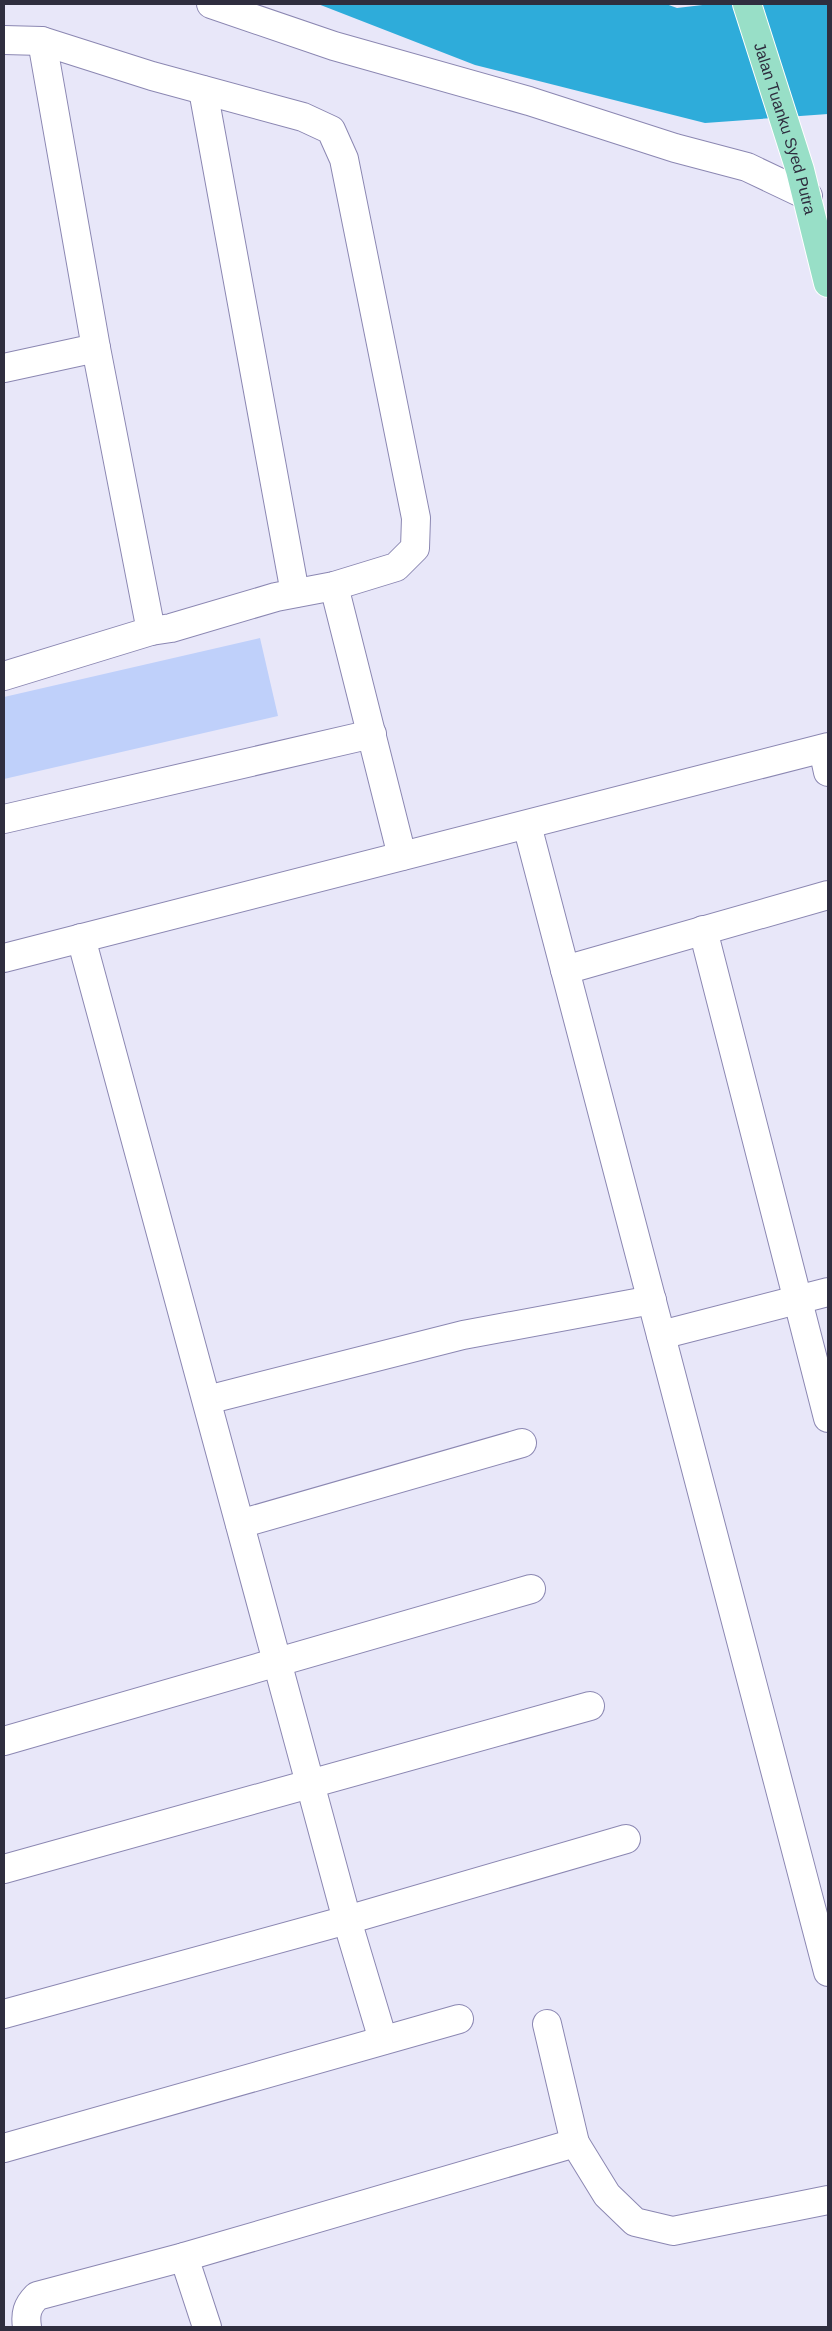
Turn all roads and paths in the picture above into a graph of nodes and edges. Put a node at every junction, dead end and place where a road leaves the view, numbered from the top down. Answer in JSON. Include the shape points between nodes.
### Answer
{"nodes":[{"id":1,"x":211,"y":4,"type":"edge"},
{"id":2,"x":747,"y":4,"type":"edge"},
{"id":3,"x":4,"y":40,"type":"edge"},
{"id":4,"x":42,"y":41,"type":"junction"},
{"id":5,"x":203,"y":90,"type":"junction"},
{"id":6,"x":808,"y":196,"type":"junction"},
{"id":7,"x":828,"y":283,"type":"edge"},
{"id":8,"x":96,"y":348,"type":"junction"},
{"id":9,"x":4,"y":368,"type":"edge"},
{"id":10,"x":334,"y":586,"type":"junction"},
{"id":11,"x":295,"y":593,"type":"junction"},
{"id":12,"x":151,"y":631,"type":"junction"},
{"id":13,"x":4,"y":676,"type":"edge"},
{"id":14,"x":372,"y":734,"type":"junction"},
{"id":15,"x":826,"y":756,"type":"edge"},
{"id":16,"x":4,"y":819,"type":"edge"},
{"id":17,"x":527,"y":825,"type":"junction"},
{"id":18,"x":402,"y":856,"type":"junction"},
{"id":19,"x":828,"y":896,"type":"edge"},
{"id":20,"x":703,"y":930,"type":"junction"},
{"id":21,"x":81,"y":938,"type":"junction"},
{"id":22,"x":4,"y":958,"type":"edge"},
{"id":23,"x":565,"y":970,"type":"junction"},
{"id":24,"x":828,"y":1292,"type":"edge"},
{"id":25,"x":652,"y":1300,"type":"junction"},
{"id":26,"x":797,"y":1300,"type":"junction"},
{"id":27,"x":662,"y":1336,"type":"junction"},
{"id":28,"x":207,"y":1400,"type":"junction"},
{"id":29,"x":828,"y":1418,"type":"edge"},
{"id":30,"x":522,"y":1444,"type":"dead end"},
{"id":31,"x":240,"y":1524,"type":"junction"},
{"id":32,"x":531,"y":1589,"type":"dead end"},
{"id":33,"x":278,"y":1663,"type":"junction"},
{"id":34,"x":590,"y":1706,"type":"dead end"},
{"id":35,"x":4,"y":1742,"type":"edge"},
{"id":36,"x":310,"y":1784,"type":"junction"},
{"id":37,"x":626,"y":1839,"type":"dead end"},
{"id":38,"x":4,"y":1869,"type":"edge"},
{"id":39,"x":821,"y":1910,"type":"edge"},
{"id":40,"x":347,"y":1920,"type":"junction"},
{"id":41,"x":828,"y":1972,"type":"edge"},
{"id":42,"x":4,"y":2014,"type":"edge"},
{"id":43,"x":459,"y":2019,"type":"dead end"},
{"id":44,"x":547,"y":2024,"type":"dead end"},
{"id":45,"x":383,"y":2040,"type":"junction"},
{"id":46,"x":576,"y":2143,"type":"junction"},
{"id":47,"x":4,"y":2148,"type":"edge"},
{"id":48,"x":828,"y":2200,"type":"edge"},
{"id":49,"x":184,"y":2257,"type":"junction"},
{"id":50,"x":27,"y":2327,"type":"edge"},
{"id":51,"x":207,"y":2327,"type":"edge"}],
"edges":[{"from":1,"to":6,"type":"street","via":[[334,46],[746,167]]},
{"from":2,"to":6,"type":"main road","name":"Jalan Tuanku Syed Putra"},
{"from":3,"to":4,"type":"street"},
{"from":4,"to":5,"type":"street"},
{"from":4,"to":8,"type":"street"},
{"from":5,"to":10,"type":"street","via":[[303,117],[331,130],[344,159],[416,518],[414,548],[396,567]]},
{"from":5,"to":11,"type":"street"},
{"from":6,"to":7,"type":"main road","name":"Jalan Tuanku Syed Putra"},
{"from":8,"to":9,"type":"street"},
{"from":8,"to":12,"type":"street"},
{"from":10,"to":11,"type":"street"},
{"from":10,"to":14,"type":"street"},
{"from":11,"to":12,"type":"street"},
{"from":12,"to":13,"type":"street"},
{"from":14,"to":16,"type":"street"},
{"from":14,"to":18,"type":"street"},
{"from":15,"to":17,"type":"street"},
{"from":17,"to":18,"type":"street"},
{"from":17,"to":23,"type":"street"},
{"from":18,"to":21,"type":"street"},
{"from":19,"to":20,"type":"street"},
{"from":20,"to":23,"type":"street"},
{"from":20,"to":26,"type":"street"},
{"from":21,"to":22,"type":"street"},
{"from":21,"to":28,"type":"street"},
{"from":23,"to":25,"type":"street"},
{"from":24,"to":26,"type":"street"},
{"from":25,"to":27,"type":"street"},
{"from":25,"to":28,"type":"street","via":[[462,1335]]},
{"from":26,"to":27,"type":"street"},
{"from":26,"to":29,"type":"street"},
{"from":27,"to":39,"type":"street"},
{"from":28,"to":31,"type":"street"},
{"from":30,"to":31,"type":"street"},
{"from":31,"to":33,"type":"street"},
{"from":32,"to":33,"type":"street"},
{"from":33,"to":35,"type":"street"},
{"from":33,"to":36,"type":"street"},
{"from":34,"to":36,"type":"street"},
{"from":36,"to":38,"type":"street"},
{"from":36,"to":40,"type":"street"},
{"from":37,"to":40,"type":"street"},
{"from":39,"to":41,"type":"street"},
{"from":40,"to":42,"type":"street"},
{"from":40,"to":45,"type":"street"},
{"from":43,"to":45,"type":"street"},
{"from":44,"to":46,"type":"street"},
{"from":45,"to":47,"type":"street"},
{"from":46,"to":48,"type":"street","via":[[607,2195],[636,2222],[673,2231]]},
{"from":46,"to":49,"type":"street"},
{"from":49,"to":50,"type":"street","via":[[37,2296],[29,2304]]},
{"from":49,"to":51,"type":"street"}]}
